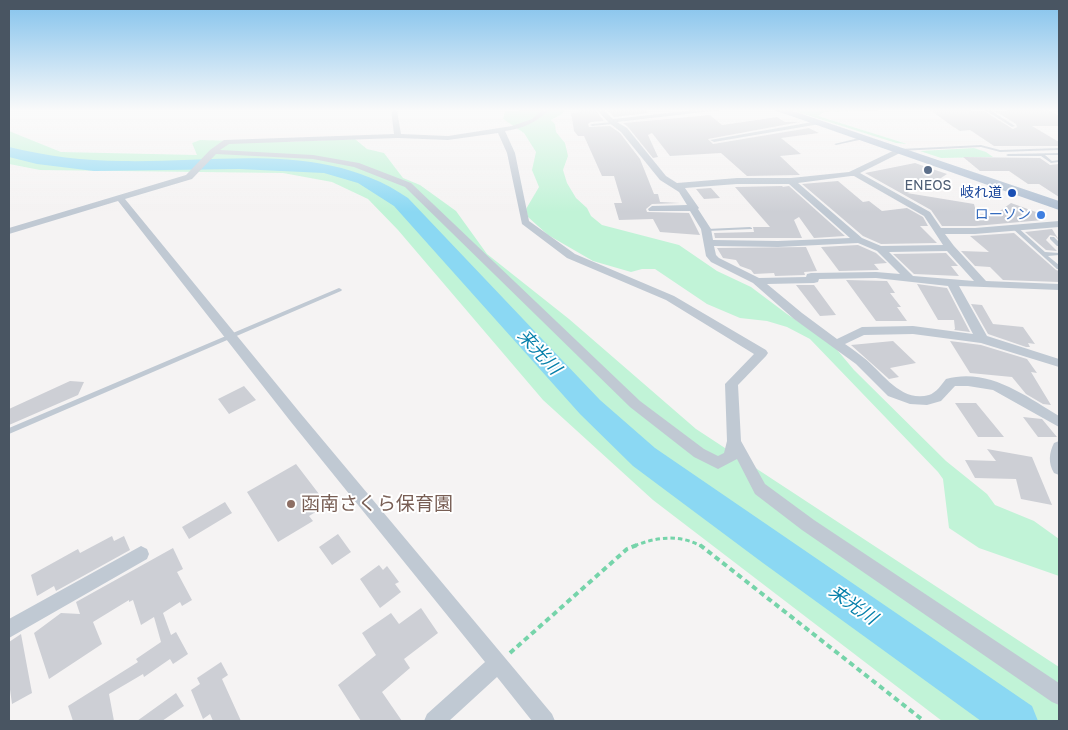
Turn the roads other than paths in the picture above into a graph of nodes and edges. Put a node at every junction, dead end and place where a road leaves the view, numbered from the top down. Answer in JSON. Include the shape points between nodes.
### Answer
{"nodes":[{"id":1,"x":224,"y":144,"type":"edge"},
{"id":2,"x":507,"y":144,"type":"edge"},
{"id":3,"x":635,"y":144,"type":"edge"},
{"id":4,"x":881,"y":144,"type":"edge"},
{"id":5,"x":980,"y":146,"type":"junction"},
{"id":6,"x":899,"y":150,"type":"junction"},
{"id":7,"x":1036,"y":150,"type":"junction"},
{"id":8,"x":1049,"y":150,"type":"junction"},
{"id":9,"x":1059,"y":150,"type":"edge"},
{"id":10,"x":212,"y":153,"type":"junction"},
{"id":11,"x":1059,"y":155,"type":"edge"},
{"id":12,"x":1043,"y":156,"type":"junction"},
{"id":13,"x":1059,"y":161,"type":"edge"},
{"id":14,"x":855,"y":174,"type":"junction"},
{"id":15,"x":791,"y":181,"type":"junction"},
{"id":16,"x":677,"y":186,"type":"junction"},
{"id":17,"x":120,"y":199,"type":"junction"},
{"id":18,"x":1059,"y":206,"type":"edge"},
{"id":19,"x":695,"y":208,"type":"junction"},
{"id":20,"x":652,"y":209,"type":"dead end"},
{"id":21,"x":1059,"y":224,"type":"edge"},
{"id":22,"x":1014,"y":227,"type":"junction"},
{"id":23,"x":750,"y":228,"type":"dead end"},
{"id":24,"x":707,"y":230,"type":"junction"},
{"id":25,"x":9,"y":231,"type":"edge"},
{"id":26,"x":938,"y":231,"type":"junction"},
{"id":27,"x":1052,"y":238,"type":"dead end"},
{"id":28,"x":860,"y":240,"type":"junction"},
{"id":29,"x":710,"y":243,"type":"junction"},
{"id":30,"x":1059,"y":244,"type":"edge"},
{"id":31,"x":950,"y":248,"type":"junction"},
{"id":32,"x":880,"y":249,"type":"junction"},
{"id":33,"x":1044,"y":254,"type":"junction"},
{"id":34,"x":1059,"y":254,"type":"edge"},
{"id":35,"x":1059,"y":268,"type":"edge"},
{"id":36,"x":909,"y":277,"type":"junction"},
{"id":37,"x":757,"y":281,"type":"junction"},
{"id":38,"x":952,"y":283,"type":"junction"},
{"id":39,"x":984,"y":284,"type":"junction"},
{"id":40,"x":1059,"y":287,"type":"edge"},
{"id":41,"x":339,"y":290,"type":"dead end"},
{"id":42,"x":230,"y":336,"type":"junction"},
{"id":43,"x":982,"y":339,"type":"junction"},
{"id":44,"x":838,"y":343,"type":"junction"},
{"id":45,"x":1059,"y":363,"type":"edge"},
{"id":46,"x":1059,"y":422,"type":"edge"},
{"id":47,"x":9,"y":431,"type":"edge"},
{"id":48,"x":734,"y":441,"type":"junction"},
{"id":49,"x":1059,"y":447,"type":"edge"},
{"id":50,"x":1059,"y":470,"type":"edge"},
{"id":51,"x":141,"y":554,"type":"dead end"},
{"id":52,"x":9,"y":630,"type":"edge"},
{"id":53,"x":498,"y":663,"type":"junction"},
{"id":54,"x":1059,"y":695,"type":"edge"},
{"id":55,"x":434,"y":721,"type":"edge"},
{"id":56,"x":545,"y":721,"type":"edge"}],
"edges":[{"from":1,"to":10,"type":"street"},
{"from":2,"to":48,"type":"street","via":[[525,222],[571,256],[670,298],[762,353],[732,384]]},
{"from":3,"to":16,"type":"street","via":[[663,178]]},
{"from":4,"to":6,"type":"main road"},
{"from":5,"to":6,"type":"lane"},
{"from":5,"to":7,"type":"lane","via":[[1000,151]]},
{"from":5,"to":12,"type":"lane","via":[[1002,155]]},
{"from":6,"to":14,"type":"street"},
{"from":6,"to":18,"type":"main road"},
{"from":7,"to":8,"type":"lane"},
{"from":7,"to":12,"type":"lane"},
{"from":8,"to":9,"type":"lane"},
{"from":8,"to":11,"type":"lane"},
{"from":10,"to":17,"type":"street","via":[[189,177]]},
{"from":10,"to":48,"type":"street","via":[[313,157],[356,165],[408,185],[634,404],[718,463],[731,456]]},
{"from":11,"to":12,"type":"lane"},
{"from":12,"to":13,"type":"lane","via":[[1051,162]]},
{"from":14,"to":15,"type":"street"},
{"from":14,"to":26,"type":"street","via":[[927,214]]},
{"from":15,"to":16,"type":"street"},
{"from":15,"to":28,"type":"street"},
{"from":16,"to":19,"type":"street"},
{"from":17,"to":25,"type":"street"},
{"from":17,"to":42,"type":"street"},
{"from":19,"to":20,"type":"street"},
{"from":19,"to":24,"type":"street"},
{"from":21,"to":22,"type":"street"},
{"from":22,"to":26,"type":"street"},
{"from":22,"to":33,"type":"lane"},
{"from":23,"to":24,"type":"lane"},
{"from":24,"to":29,"type":"street"},
{"from":26,"to":31,"type":"street"},
{"from":27,"to":30,"type":"lane"},
{"from":28,"to":29,"type":"street"},
{"from":28,"to":32,"type":"street"},
{"from":29,"to":37,"type":"street","via":[[715,260]]},
{"from":31,"to":32,"type":"street"},
{"from":31,"to":39,"type":"street"},
{"from":32,"to":36,"type":"street"},
{"from":33,"to":34,"type":"lane"},
{"from":33,"to":35,"type":"lane"},
{"from":36,"to":37,"type":"street","via":[[842,274],[811,276],[814,280]]},
{"from":36,"to":38,"type":"street"},
{"from":37,"to":44,"type":"street","via":[[798,316]]},
{"from":38,"to":39,"type":"street"},
{"from":38,"to":43,"type":"street"},
{"from":39,"to":40,"type":"street"},
{"from":41,"to":42,"type":"lane"},
{"from":42,"to":47,"type":"lane"},
{"from":42,"to":53,"type":"street"},
{"from":43,"to":44,"type":"street","via":[[913,330],[881,330],[862,331]]},
{"from":43,"to":45,"type":"street"},
{"from":44,"to":46,"type":"street","via":[[893,393],[903,398],[936,398],[951,382],[985,383],[1004,387]]},
{"from":48,"to":54,"type":"street","via":[[760,489]]},
{"from":49,"to":50,"type":"street","via":[[1056,452]]},
{"from":51,"to":52,"type":"street"},
{"from":53,"to":55,"type":"street"},
{"from":53,"to":56,"type":"street"}]}
